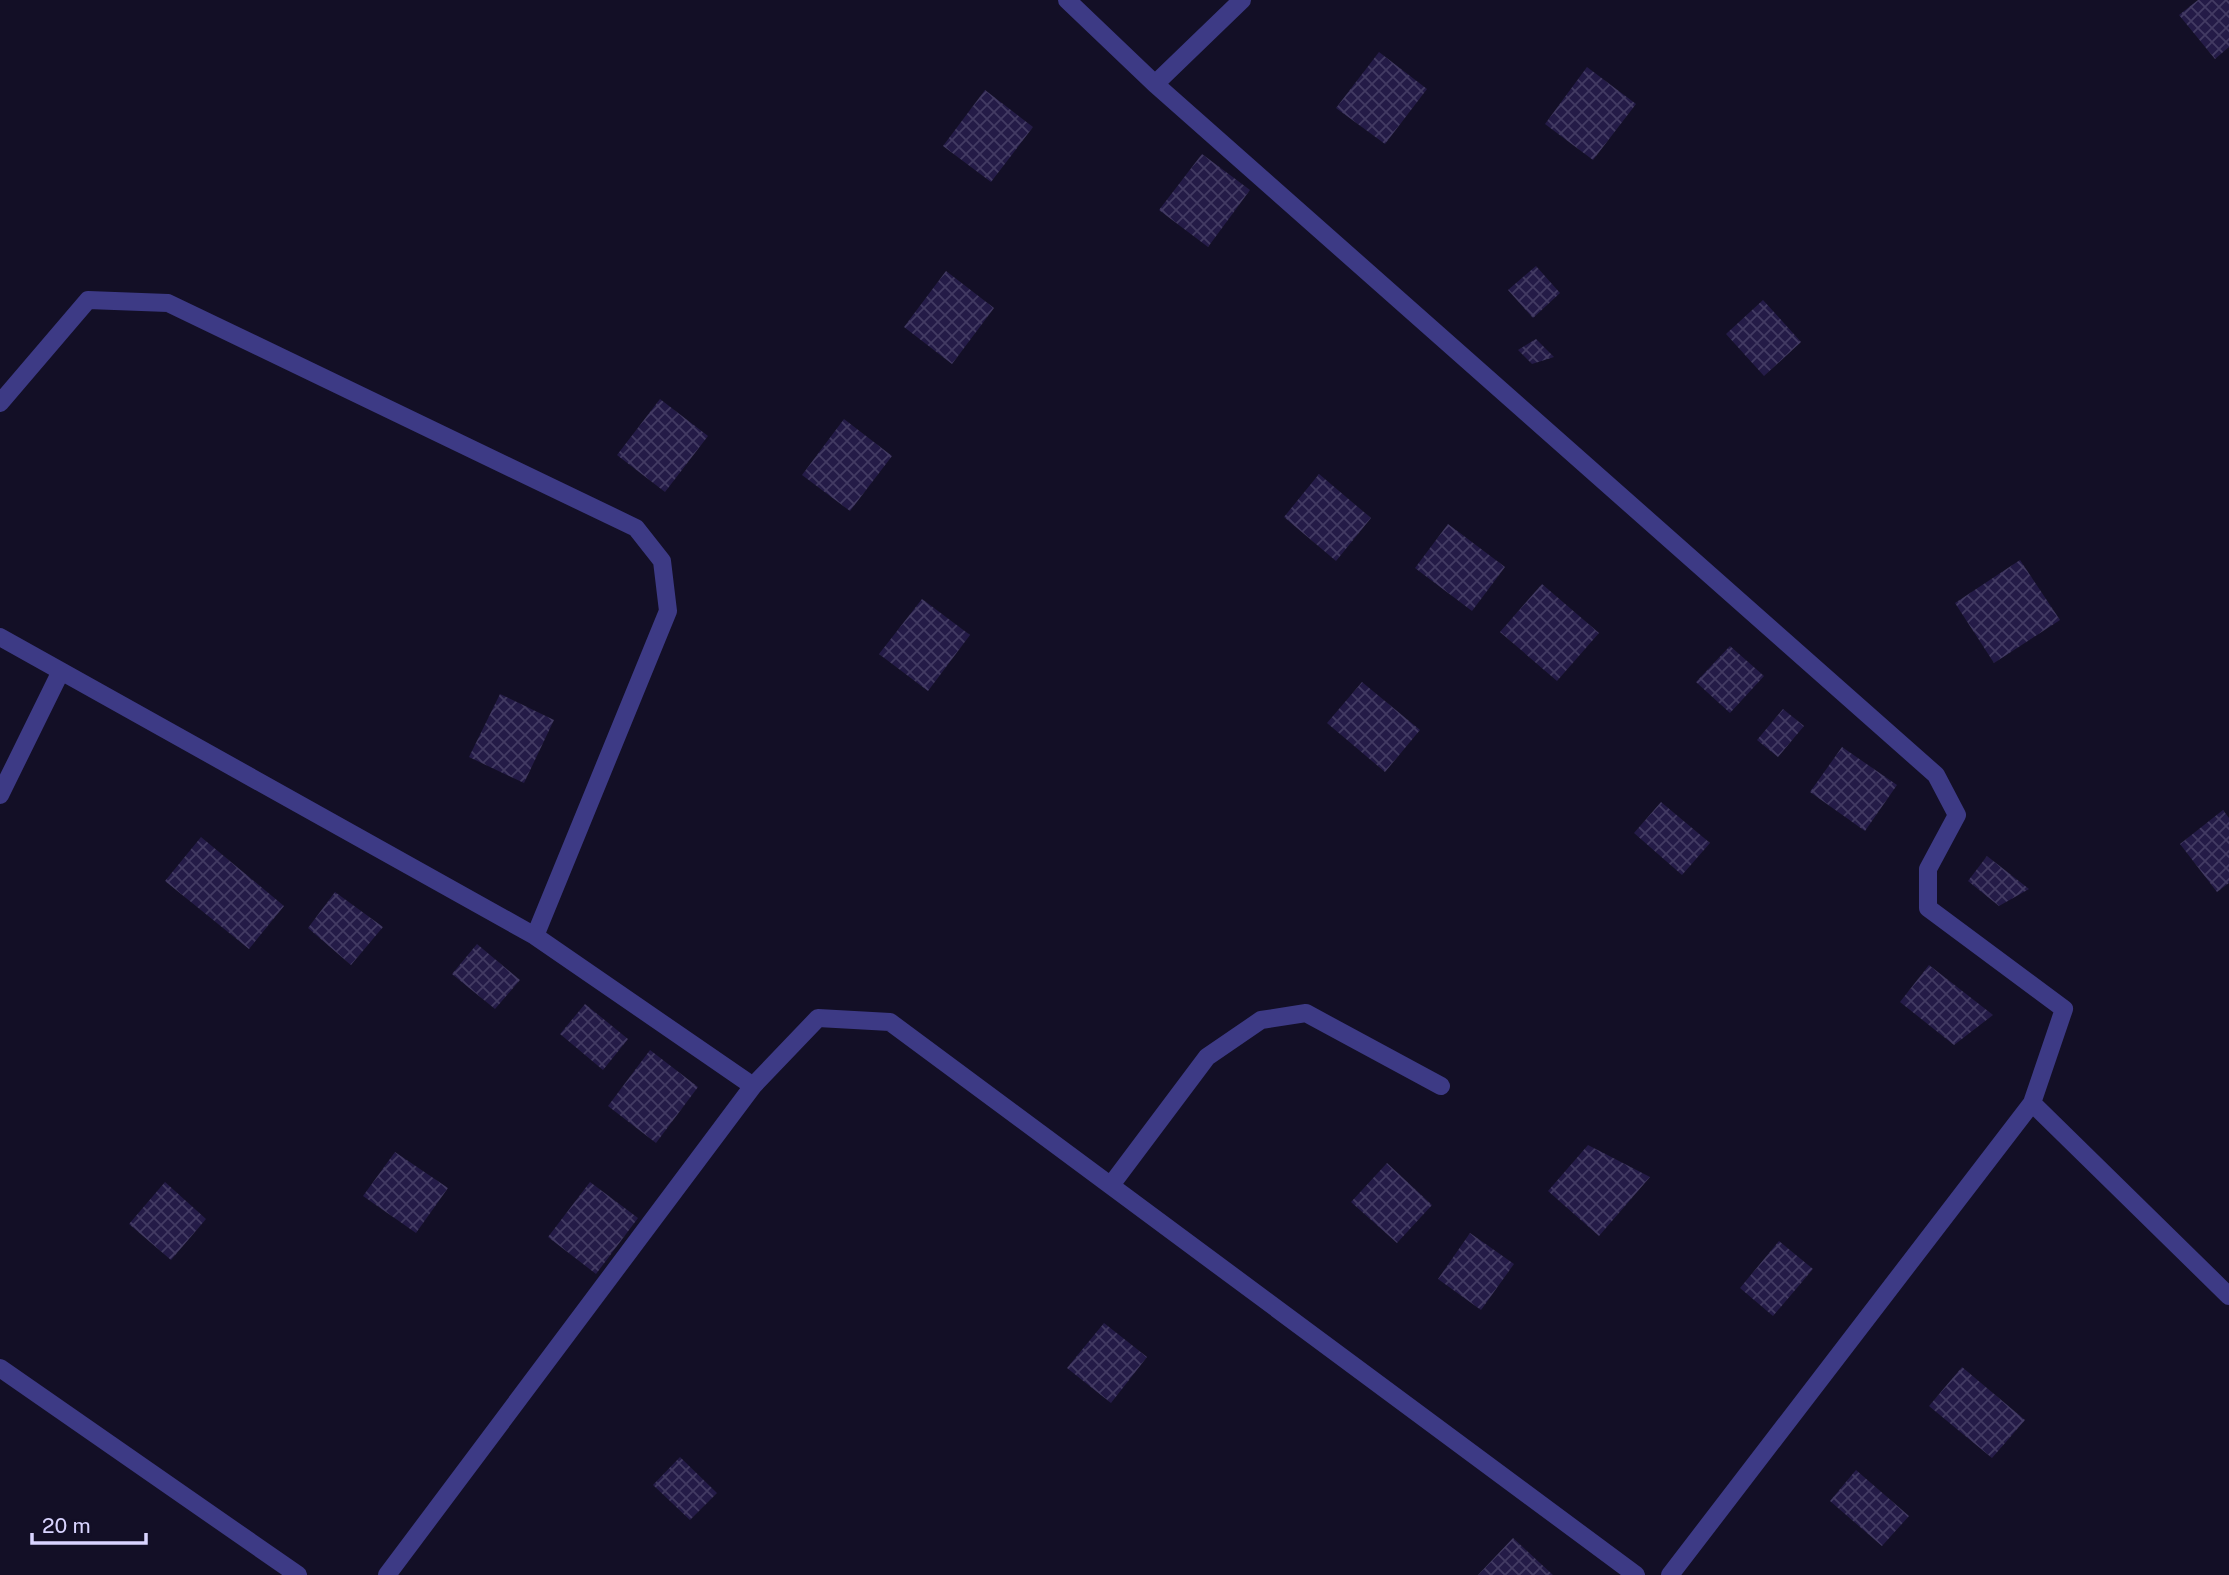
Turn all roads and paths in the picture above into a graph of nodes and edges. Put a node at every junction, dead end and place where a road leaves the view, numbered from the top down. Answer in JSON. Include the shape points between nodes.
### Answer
{"nodes":[{"id":1,"x":1067,"y":0,"type":"edge"},
{"id":2,"x":1242,"y":0,"type":"edge"},
{"id":3,"x":1155,"y":84,"type":"junction"},
{"id":4,"x":0,"y":403,"type":"edge"},
{"id":5,"x":0,"y":637,"type":"edge"},
{"id":6,"x":61,"y":671,"type":"junction"},
{"id":7,"x":0,"y":795,"type":"edge"},
{"id":8,"x":535,"y":936,"type":"junction"},
{"id":9,"x":752,"y":1086,"type":"junction"},
{"id":10,"x":1441,"y":1086,"type":"dead end"},
{"id":11,"x":2032,"y":1103,"type":"junction"},
{"id":12,"x":1111,"y":1185,"type":"junction"},
{"id":13,"x":2229,"y":1296,"type":"edge"},
{"id":14,"x":0,"y":1368,"type":"edge"},
{"id":15,"x":298,"y":1575,"type":"edge"},
{"id":16,"x":387,"y":1575,"type":"edge"},
{"id":17,"x":1636,"y":1575,"type":"edge"},
{"id":18,"x":1670,"y":1575,"type":"edge"}],
"edges":[{"from":1,"to":3,"type":"street"},
{"from":2,"to":3,"type":"street"},
{"from":3,"to":11,"type":"street","via":[[1936,775],[1957,815],[1928,869],[1928,908],[2064,1009]]},
{"from":4,"to":8,"type":"street","via":[[88,300],[167,303],[636,528],[662,561],[668,611]]},
{"from":5,"to":6,"type":"street"},
{"from":6,"to":7,"type":"street"},
{"from":6,"to":8,"type":"street"},
{"from":8,"to":9,"type":"street"},
{"from":9,"to":12,"type":"street","via":[[818,1018],[890,1022]]},
{"from":9,"to":16,"type":"street"},
{"from":10,"to":12,"type":"street","via":[[1306,1013],[1261,1020],[1206,1058]]},
{"from":11,"to":13,"type":"street"},
{"from":11,"to":18,"type":"street"},
{"from":12,"to":17,"type":"street"},
{"from":14,"to":15,"type":"street"}]}
